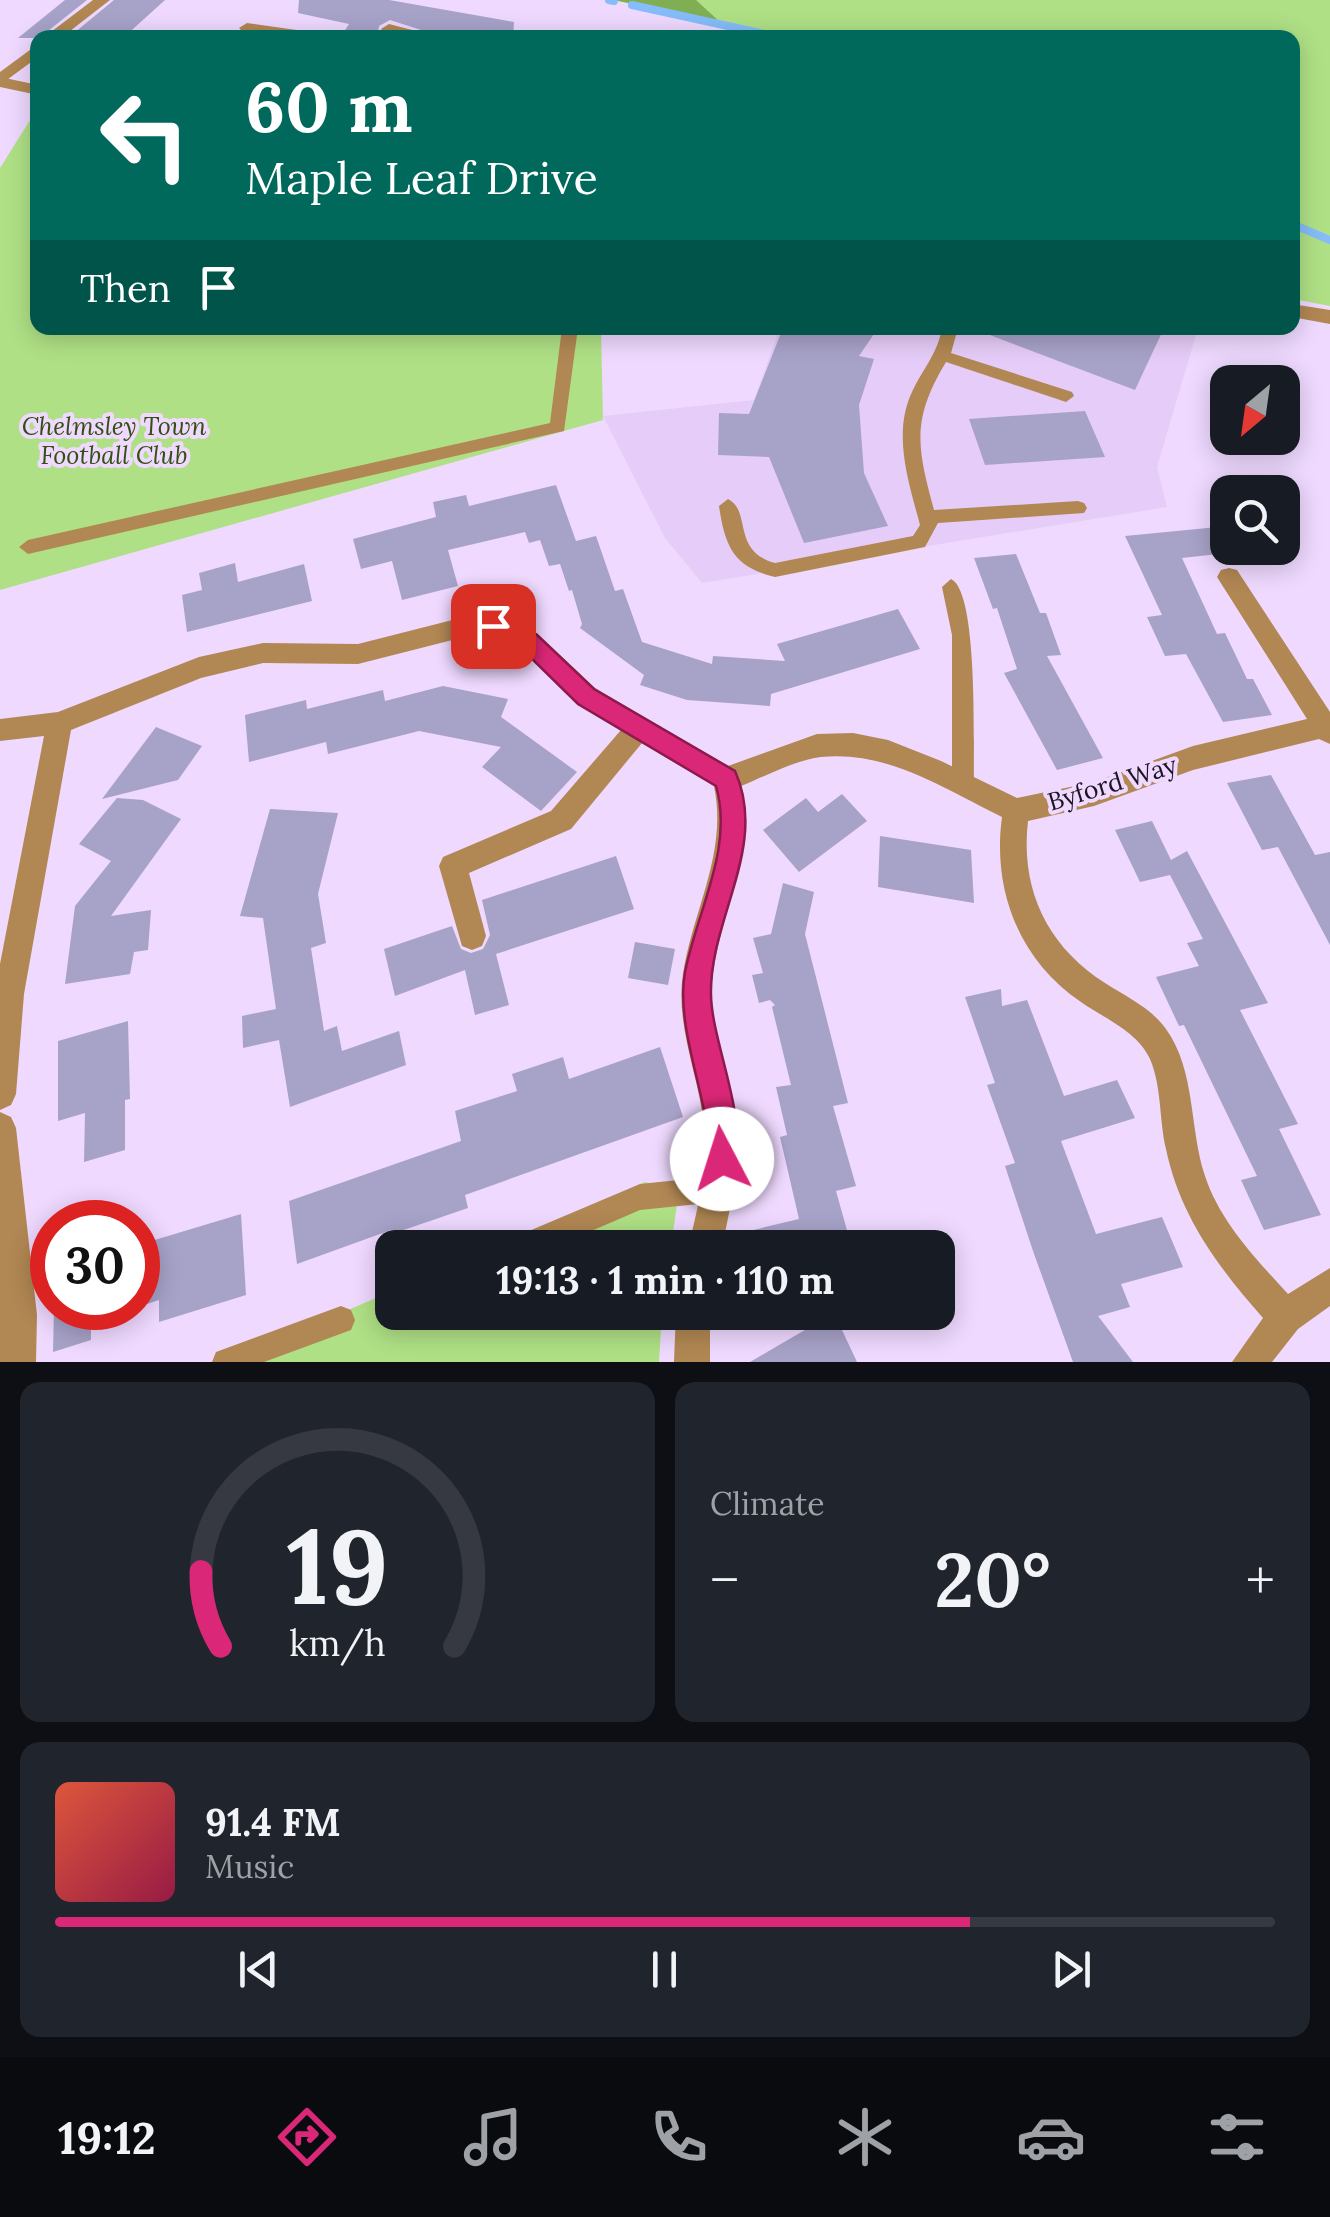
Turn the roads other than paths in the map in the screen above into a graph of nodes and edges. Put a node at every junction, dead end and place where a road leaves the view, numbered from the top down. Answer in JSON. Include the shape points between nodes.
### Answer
{"nodes":[{"id":1,"x":103,"y":0,"type":"edge"},
{"id":2,"x":247,"y":28,"type":"dead end"},
{"id":3,"x":388,"y":29,"type":"dead end"},
{"id":4,"x":61,"y":30,"type":"edge"},
{"id":5,"x":255,"y":30,"type":"edge"},
{"id":6,"x":393,"y":30,"type":"edge"},
{"id":7,"x":30,"y":56,"type":"edge"},
{"id":8,"x":0,"y":81,"type":"edge"},
{"id":9,"x":30,"y":88,"type":"edge"},
{"id":10,"x":1300,"y":312,"type":"edge"},
{"id":11,"x":1330,"y":318,"type":"edge"},
{"id":12,"x":569,"y":335,"type":"edge"},
{"id":13,"x":950,"y":335,"type":"edge"},
{"id":14,"x":944,"y":356,"type":"junction"},
{"id":15,"x":1066,"y":396,"type":"dead end"},
{"id":16,"x":728,"y":506,"type":"dead end"},
{"id":17,"x":1078,"y":508,"type":"dead end"},
{"id":18,"x":927,"y":517,"type":"junction"},
{"id":19,"x":28,"y":547,"type":"dead end"},
{"id":20,"x":1229,"y":577,"type":"dead end"},
{"id":21,"x":950,"y":586,"type":"dead end"},
{"id":22,"x":60,"y":723,"type":"junction"},
{"id":23,"x":638,"y":728,"type":"junction"},
{"id":24,"x":1328,"y":729,"type":"edge"},
{"id":25,"x":0,"y":730,"type":"edge"},
{"id":26,"x":726,"y":779,"type":"junction"},
{"id":27,"x":962,"y":782,"type":"junction"},
{"id":28,"x":1016,"y":810,"type":"junction"},
{"id":29,"x":472,"y":936,"type":"dead end"},
{"id":30,"x":0,"y":1094,"type":"edge"},
{"id":31,"x":0,"y":1128,"type":"edge"},
{"id":32,"x":718,"y":1189,"type":"junction"},
{"id":33,"x":563,"y":1230,"type":"edge"},
{"id":34,"x":709,"y":1230,"type":"edge"},
{"id":35,"x":1330,"y":1285,"type":"edge"},
{"id":36,"x":1286,"y":1317,"type":"junction"},
{"id":37,"x":342,"y":1320,"type":"dead end"},
{"id":38,"x":693,"y":1330,"type":"edge"},
{"id":39,"x":18,"y":1362,"type":"edge"},
{"id":40,"x":226,"y":1362,"type":"edge"},
{"id":41,"x":692,"y":1362,"type":"edge"},
{"id":42,"x":1250,"y":1362,"type":"edge"}],
"edges":[{"from":1,"to":4,"type":"street"},
{"from":2,"to":5,"type":"street"},
{"from":3,"to":6,"type":"street"},
{"from":7,"to":8,"type":"street"},
{"from":8,"to":9,"type":"street"},
{"from":10,"to":11,"type":"street"},
{"from":12,"to":19,"type":"lane","via":[[558,427]]},
{"from":13,"to":14,"type":"lane"},
{"from":14,"to":15,"type":"lane"},
{"from":14,"to":18,"type":"lane","via":[[917,399],[910,447]]},
{"from":16,"to":18,"type":"lane","via":[[742,556],[775,570],[920,542]]},
{"from":17,"to":18,"type":"lane"},
{"from":20,"to":24,"type":"street"},
{"from":21,"to":27,"type":"lane","via":[[962,636]]},
{"from":22,"to":23,"type":"street","via":[[199,668],[263,654],[358,654],[476,624],[528,641],[586,696]]},
{"from":22,"to":25,"type":"street"},
{"from":22,"to":30,"type":"street","via":[[9,994]]},
{"from":23,"to":26,"type":"street"},
{"from":23,"to":29,"type":"street","via":[[560,820],[453,866]]},
{"from":24,"to":28,"type":"street","name":"Byford Way","via":[[1193,758],[1094,794]]},
{"from":26,"to":27,"type":"street","name":"Byford Way","via":[[817,746],[854,745]]},
{"from":26,"to":32,"type":"street","via":[[735,833],[697,999],[720,1122]]},
{"from":27,"to":28,"type":"street","name":"Byford Way"},
{"from":28,"to":36,"type":"street","via":[[1009,853],[1013,879],[1036,935],[1055,962],[1158,1041],[1201,1212],[1222,1246]]},
{"from":31,"to":39,"type":"street","via":[[20,1315]]},
{"from":32,"to":33,"type":"lane","via":[[640,1198]]},
{"from":32,"to":34,"type":"street"},
{"from":35,"to":36,"type":"street"},
{"from":36,"to":42,"type":"street"},
{"from":37,"to":40,"type":"lane"},
{"from":38,"to":41,"type":"street"}]}
